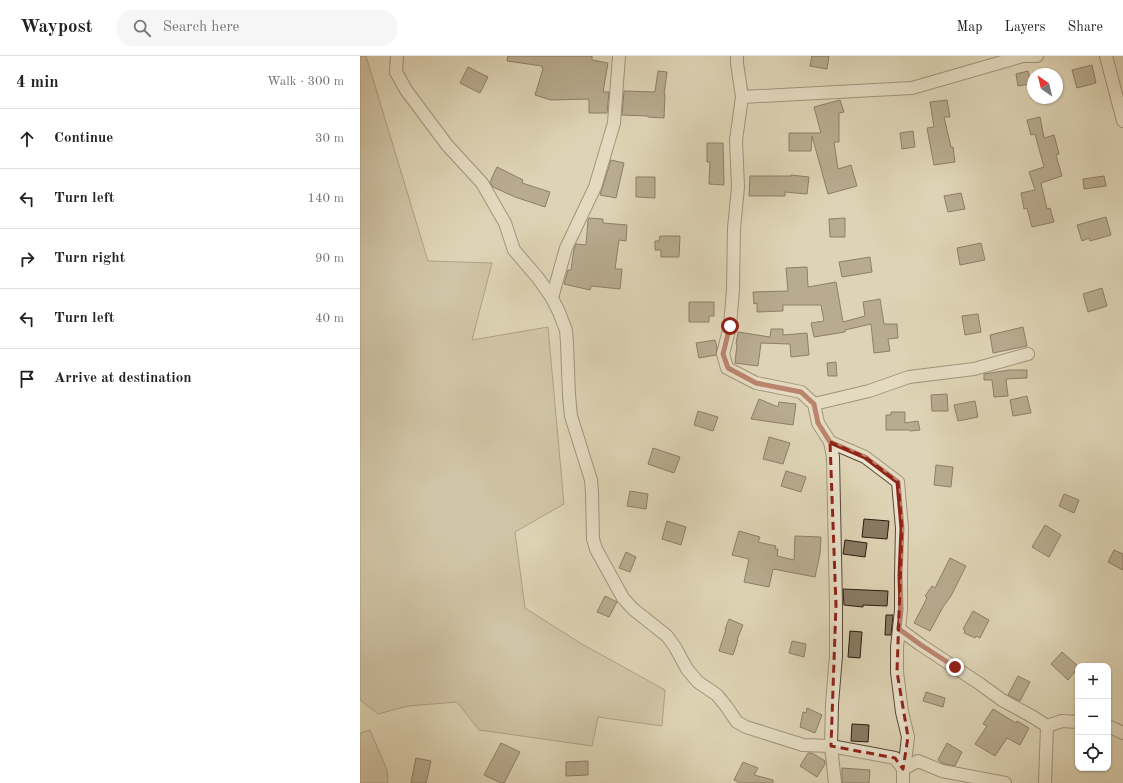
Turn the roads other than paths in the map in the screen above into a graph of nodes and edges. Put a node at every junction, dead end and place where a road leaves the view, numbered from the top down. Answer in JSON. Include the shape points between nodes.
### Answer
{"nodes":[{"id":1,"x":397,"y":56,"type":"edge"},
{"id":2,"x":619,"y":56,"type":"edge"},
{"id":3,"x":737,"y":56,"type":"edge"},
{"id":4,"x":1037,"y":56,"type":"edge"},
{"id":5,"x":1106,"y":56,"type":"edge"},
{"id":6,"x":742,"y":98,"type":"junction"},
{"id":7,"x":1123,"y":121,"type":"edge"},
{"id":8,"x":552,"y":298,"type":"junction"},
{"id":9,"x":1028,"y":354,"type":"dead end"},
{"id":10,"x":814,"y":404,"type":"junction"},
{"id":11,"x":830,"y":442,"type":"junction"},
{"id":12,"x":899,"y":629,"type":"junction"},
{"id":13,"x":1075,"y":722,"type":"edge"},
{"id":14,"x":1047,"y":726,"type":"junction"},
{"id":15,"x":1111,"y":727,"type":"edge"},
{"id":16,"x":1123,"y":733,"type":"edge"},
{"id":17,"x":831,"y":746,"type":"junction"},
{"id":18,"x":903,"y":769,"type":"junction"},
{"id":19,"x":835,"y":783,"type":"edge"},
{"id":20,"x":904,"y":783,"type":"edge"},
{"id":21,"x":1005,"y":783,"type":"edge"},
{"id":22,"x":1045,"y":783,"type":"edge"}],
"edges":[{"from":1,"to":8,"type":"street","via":[[396,72],[406,90],[448,145],[482,183],[505,223],[514,250]]},
{"from":2,"to":8,"type":"street","via":[[614,123],[595,187],[566,248]]},
{"from":3,"to":6,"type":"street"},
{"from":4,"to":6,"type":"street","via":[[1023,56],[912,88]]},
{"from":5,"to":7,"type":"street"},
{"from":6,"to":10,"type":"street","via":[[736,140],[738,188],[734,228],[733,290],[730,326],[723,354],[728,368],[742,376],[756,383],[801,392]]},
{"from":8,"to":17,"type":"street","via":[[566,330],[571,416],[591,480],[593,539],[623,598],[667,636],[687,669],[698,682],[717,695],[737,722],[803,745]]},
{"from":9,"to":10,"type":"street","via":[[974,369],[909,377],[869,391]]},
{"from":10,"to":11,"type":"street","via":[[818,423]]},
{"from":11,"to":12,"type":"street","via":[[865,457],[898,482],[902,528]]},
{"from":11,"to":17,"type":"street","via":[[833,457],[836,605]]},
{"from":12,"to":14,"type":"street","via":[[1002,700]]},
{"from":12,"to":18,"type":"street","via":[[897,672],[908,737]]},
{"from":13,"to":14,"type":"street","via":[[1062,721]]},
{"from":14,"to":22,"type":"street"},
{"from":15,"to":16,"type":"street"},
{"from":17,"to":18,"type":"street","via":[[895,758]]},
{"from":17,"to":19,"type":"street"},
{"from":18,"to":20,"type":"street"},
{"from":18,"to":21,"type":"street","via":[[918,761],[942,771]]}]}
